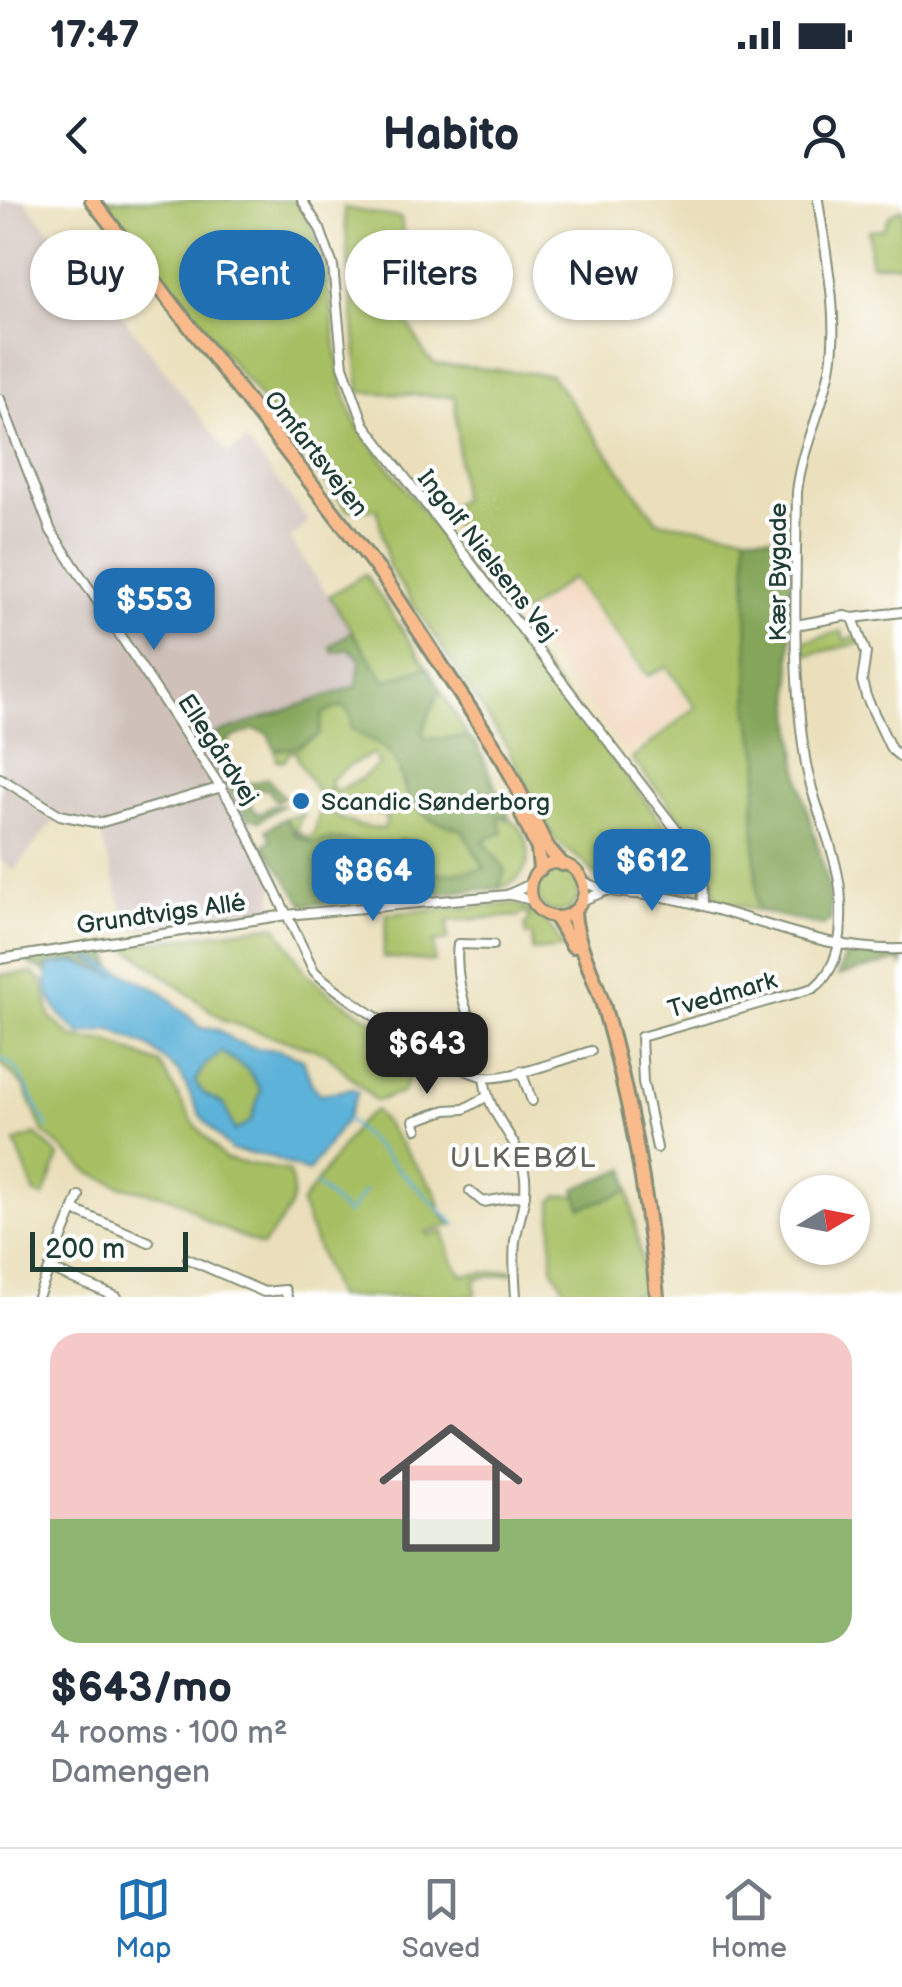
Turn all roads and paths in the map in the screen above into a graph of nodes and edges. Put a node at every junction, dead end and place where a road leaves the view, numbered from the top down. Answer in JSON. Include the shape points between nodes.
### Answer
{"nodes":[{"id":1,"x":92,"y":200,"type":"edge"},
{"id":2,"x":302,"y":200,"type":"edge"},
{"id":3,"x":818,"y":200,"type":"edge"},
{"id":4,"x":0,"y":399,"type":"edge"},
{"id":5,"x":902,"y":612,"type":"edge"},
{"id":6,"x":852,"y":618,"type":"junction"},
{"id":7,"x":796,"y":625,"type":"junction"},
{"id":8,"x":491,"y":744,"type":"junction"},
{"id":9,"x":902,"y":758,"type":"edge"},
{"id":10,"x":0,"y":778,"type":"edge"},
{"id":11,"x":222,"y":787,"type":"junction"},
{"id":12,"x":562,"y":864,"type":"junction"},
{"id":13,"x":540,"y":869,"type":"junction"},
{"id":14,"x":583,"y":881,"type":"junction"},
{"id":15,"x":531,"y":884,"type":"junction"},
{"id":16,"x":606,"y":891,"type":"junction"},
{"id":17,"x":507,"y":894,"type":"junction"},
{"id":18,"x":532,"y":900,"type":"junction"},
{"id":19,"x":583,"y":900,"type":"junction"},
{"id":20,"x":702,"y":906,"type":"junction"},
{"id":21,"x":574,"y":912,"type":"junction"},
{"id":22,"x":286,"y":915,"type":"junction"},
{"id":23,"x":556,"y":918,"type":"junction"},
{"id":24,"x":839,"y":944,"type":"junction"},
{"id":25,"x":493,"y":945,"type":"dead end"},
{"id":26,"x":902,"y":949,"type":"edge"},
{"id":27,"x":0,"y":958,"type":"edge"},
{"id":28,"x":608,"y":1031,"type":"junction"},
{"id":29,"x":590,"y":1051,"type":"dead end"},
{"id":30,"x":434,"y":1052,"type":"junction"},
{"id":31,"x":520,"y":1071,"type":"junction"},
{"id":32,"x":484,"y":1077,"type":"junction"},
{"id":33,"x":486,"y":1097,"type":"junction"},
{"id":34,"x":532,"y":1101,"type":"dead end"},
{"id":35,"x":417,"y":1129,"type":"dead end"},
{"id":36,"x":657,"y":1148,"type":"dead end"},
{"id":37,"x":470,"y":1191,"type":"dead end"},
{"id":38,"x":524,"y":1195,"type":"junction"},
{"id":39,"x":79,"y":1196,"type":"dead end"},
{"id":40,"x":74,"y":1210,"type":"junction"},
{"id":41,"x":149,"y":1242,"type":"dead end"},
{"id":42,"x":188,"y":1260,"type":"dead end"},
{"id":43,"x":50,"y":1269,"type":"junction"},
{"id":44,"x":38,"y":1297,"type":"edge"},
{"id":45,"x":118,"y":1297,"type":"edge"},
{"id":46,"x":287,"y":1297,"type":"edge"},
{"id":47,"x":516,"y":1297,"type":"edge"},
{"id":48,"x":657,"y":1297,"type":"edge"}],
"edges":[{"from":1,"to":8,"type":"highway","name":"Omfartsvejen","via":[[383,576]]},
{"from":2,"to":20,"type":"street","name":"Ingolf Nielsens Vej","via":[[334,266],[343,366],[364,424],[688,845],[701,871]]},
{"from":3,"to":7,"type":"street","name":"Kær Bygade","via":[[830,275],[832,358],[800,466]]},
{"from":4,"to":11,"type":"street","name":"Ellegårdvej","via":[[52,531]]},
{"from":5,"to":6,"type":"street"},
{"from":6,"to":7,"type":"street"},
{"from":6,"to":9,"type":"street","via":[[866,654],[866,696]]},
{"from":7,"to":24,"type":"street","name":"Kær Bygade","via":[[805,762],[839,879]]},
{"from":8,"to":12,"type":"highway","name":"Omfartsvejen"},
{"from":8,"to":13,"type":"highway","name":"Omfartsvejen","via":[[538,849]]},
{"from":10,"to":11,"type":"street","via":[[60,815],[99,823]]},
{"from":11,"to":22,"type":"street","name":"Ellegårdvej"},
{"from":12,"to":13,"type":"main road"},
{"from":12,"to":14,"type":"main road"},
{"from":13,"to":15,"type":"main road"},
{"from":14,"to":16,"type":"street"},
{"from":14,"to":19,"type":"main road"},
{"from":15,"to":17,"type":"street","name":"Grundtvigs Allé"},
{"from":15,"to":18,"type":"main road"},
{"from":16,"to":19,"type":"street"},
{"from":16,"to":20,"type":"street"},
{"from":17,"to":18,"type":"street","name":"Grundtvigs Allé"},
{"from":17,"to":22,"type":"street","name":"Grundtvigs Allé"},
{"from":18,"to":23,"type":"main road"},
{"from":19,"to":21,"type":"main road"},
{"from":20,"to":24,"type":"street"},
{"from":21,"to":23,"type":"main road"},
{"from":21,"to":28,"type":"highway"},
{"from":22,"to":27,"type":"street","name":"Grundtvigs Allé"},
{"from":22,"to":30,"type":"street","name":"Ellegårdvej","via":[[324,981]]},
{"from":23,"to":28,"type":"highway"},
{"from":24,"to":26,"type":"street"},
{"from":24,"to":36,"type":"street","name":"Tvedmark","via":[[828,978],[814,988],[641,1037]]},
{"from":25,"to":30,"type":"street","via":[[458,944],[469,1018]]},
{"from":28,"to":48,"type":"highway","via":[[635,1136]]},
{"from":29,"to":31,"type":"street"},
{"from":30,"to":32,"type":"street","name":"Ellegårdvej"},
{"from":31,"to":32,"type":"street"},
{"from":31,"to":34,"type":"street"},
{"from":32,"to":33,"type":"street"},
{"from":33,"to":35,"type":"street","via":[[414,1121]]},
{"from":33,"to":38,"type":"street","via":[[520,1157]]},
{"from":37,"to":38,"type":"street","via":[[483,1202]]},
{"from":38,"to":47,"type":"street","via":[[515,1244]]},
{"from":39,"to":40,"type":"street"},
{"from":40,"to":41,"type":"street"},
{"from":40,"to":43,"type":"street"},
{"from":42,"to":46,"type":"street","via":[[263,1291],[284,1290]]},
{"from":43,"to":44,"type":"street"},
{"from":43,"to":45,"type":"street"}]}
